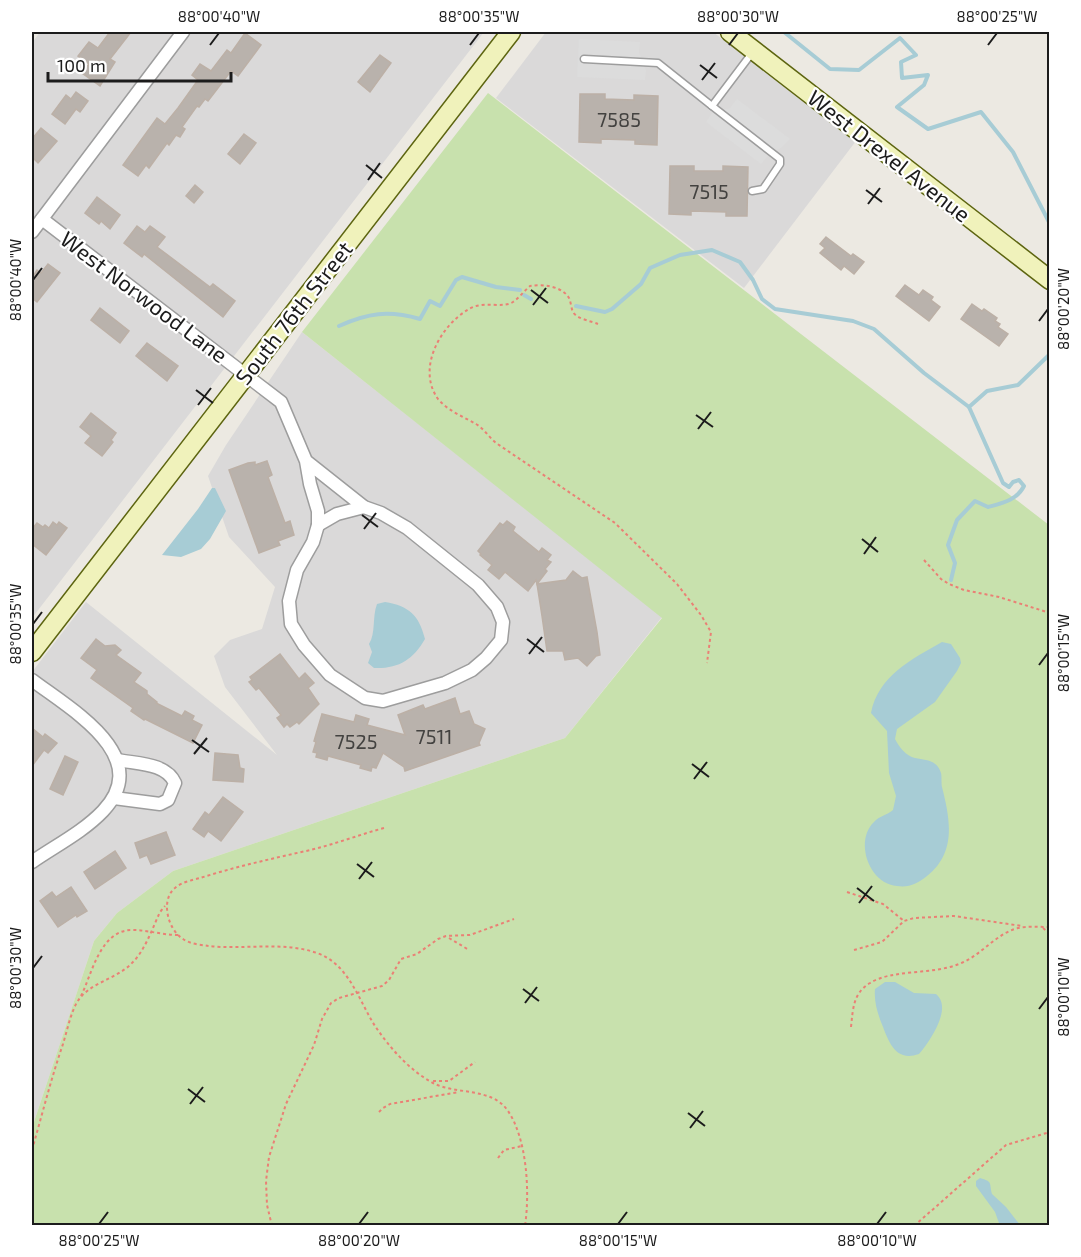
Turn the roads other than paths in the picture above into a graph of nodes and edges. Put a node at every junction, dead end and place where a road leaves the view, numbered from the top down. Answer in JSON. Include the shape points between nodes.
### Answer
{"nodes":[{"id":1,"x":183,"y":32,"type":"edge"},
{"id":2,"x":512,"y":32,"type":"edge"},
{"id":3,"x":730,"y":32,"type":"edge"},
{"id":4,"x":754,"y":50,"type":"junction"},
{"id":5,"x":584,"y":59,"type":"dead end"},
{"id":6,"x":712,"y":106,"type":"junction"},
{"id":7,"x":752,"y":192,"type":"dead end"},
{"id":8,"x":42,"y":219,"type":"junction"},
{"id":9,"x":32,"y":232,"type":"edge"},
{"id":10,"x":1050,"y":280,"type":"edge"},
{"id":11,"x":246,"y":375,"type":"junction"},
{"id":12,"x":306,"y":461,"type":"junction"},
{"id":13,"x":364,"y":507,"type":"junction"},
{"id":14,"x":318,"y":525,"type":"junction"},
{"id":15,"x":32,"y":652,"type":"edge"},
{"id":16,"x":32,"y":680,"type":"edge"},
{"id":17,"x":118,"y":760,"type":"junction"},
{"id":18,"x":114,"y":798,"type":"junction"},
{"id":19,"x":32,"y":862,"type":"edge"}],
"edges":[{"from":1,"to":8,"type":"street"},
{"from":2,"to":11,"type":"main road","name":"South 76th Street"},
{"from":3,"to":4,"type":"main road","name":"West Drexel Avenue"},
{"from":4,"to":6,"type":"lane"},
{"from":4,"to":10,"type":"main road","name":"West Drexel Avenue"},
{"from":5,"to":6,"type":"lane","via":[[658,63]]},
{"from":6,"to":7,"type":"lane","via":[[780,159],[763,189]]},
{"from":8,"to":9,"type":"street"},
{"from":8,"to":11,"type":"street","name":"West Norwood Lane"},
{"from":11,"to":12,"type":"street","name":"West Norwood Lane","via":[[281,402]]},
{"from":11,"to":15,"type":"main road","name":"South 76th Street"},
{"from":12,"to":13,"type":"street"},
{"from":12,"to":14,"type":"street","name":"West Norwood Lane"},
{"from":13,"to":14,"type":"street","via":[[337,514]]},
{"from":13,"to":14,"type":"street","via":[[407,528],[477,585],[497,607],[503,622],[501,640],[472,670],[445,683],[383,701],[365,698],[330,675],[291,624],[289,601],[297,570]]},
{"from":16,"to":17,"type":"street","via":[[105,738]]},
{"from":17,"to":18,"type":"street","via":[[119,780]]},
{"from":17,"to":18,"type":"street","via":[[158,768],[175,783],[168,800],[160,804]]},
{"from":18,"to":19,"type":"street","via":[[89,823]]}]}
